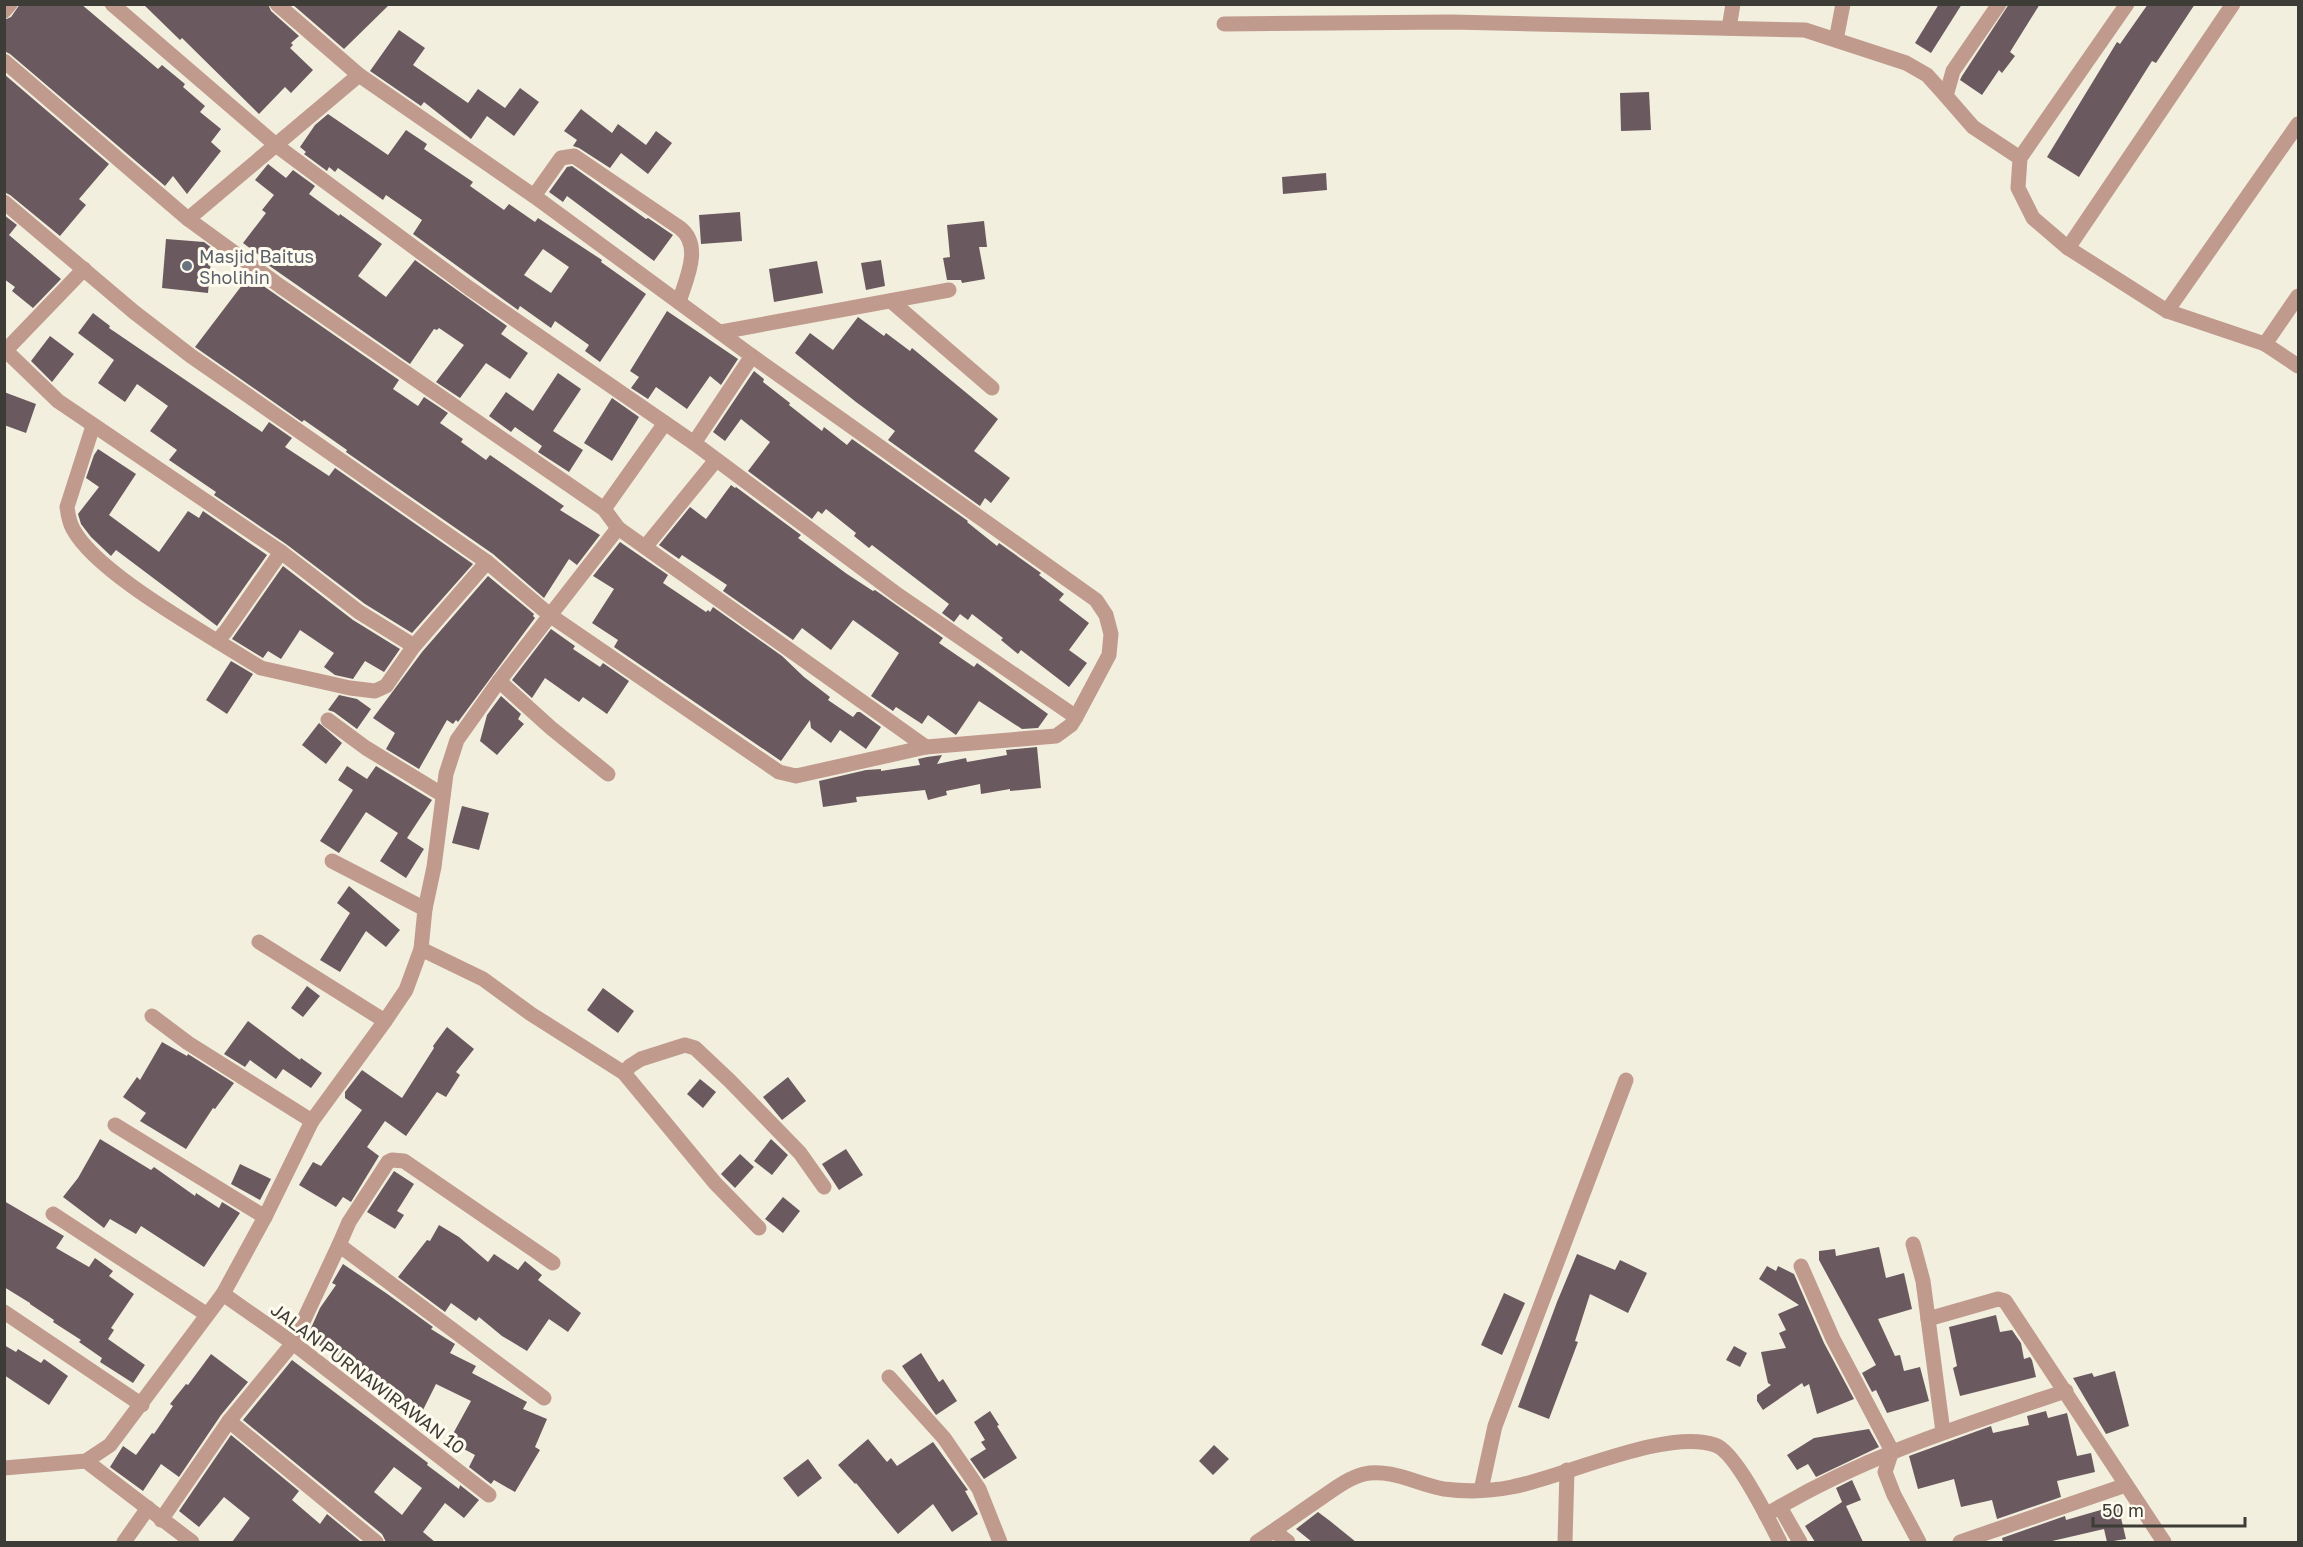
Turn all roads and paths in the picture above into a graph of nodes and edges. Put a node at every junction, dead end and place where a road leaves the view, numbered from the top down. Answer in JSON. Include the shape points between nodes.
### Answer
{"nodes":[{"id":1,"x":10,"y":4,"type":"edge"},
{"id":2,"x":112,"y":4,"type":"edge"},
{"id":3,"x":277,"y":4,"type":"edge"},
{"id":4,"x":1734,"y":4,"type":"edge"},
{"id":5,"x":1843,"y":4,"type":"edge"},
{"id":6,"x":2000,"y":4,"type":"edge"},
{"id":7,"x":2127,"y":4,"type":"edge"},
{"id":8,"x":2233,"y":4,"type":"edge"},
{"id":9,"x":4,"y":11,"type":"edge"},
{"id":10,"x":1224,"y":24,"type":"dead end"},
{"id":11,"x":1729,"y":28,"type":"junction"},
{"id":12,"x":1836,"y":40,"type":"junction"},
{"id":13,"x":4,"y":62,"type":"edge"},
{"id":14,"x":359,"y":75,"type":"junction"},
{"id":15,"x":1946,"y":96,"type":"junction"},
{"id":16,"x":2298,"y":124,"type":"edge"},
{"id":17,"x":277,"y":146,"type":"junction"},
{"id":18,"x":2020,"y":158,"type":"junction"},
{"id":19,"x":534,"y":196,"type":"junction"},
{"id":20,"x":4,"y":202,"type":"edge"},
{"id":21,"x":188,"y":219,"type":"junction"},
{"id":22,"x":2068,"y":248,"type":"junction"},
{"id":23,"x":84,"y":269,"type":"junction"},
{"id":24,"x":949,"y":290,"type":"dead end"},
{"id":25,"x":2298,"y":296,"type":"edge"},
{"id":26,"x":891,"y":301,"type":"junction"},
{"id":27,"x":679,"y":302,"type":"junction"},
{"id":28,"x":2167,"y":311,"type":"junction"},
{"id":29,"x":721,"y":332,"type":"junction"},
{"id":30,"x":2265,"y":344,"type":"junction"},
{"id":31,"x":5,"y":350,"type":"edge"},
{"id":32,"x":752,"y":356,"type":"junction"},
{"id":33,"x":2298,"y":366,"type":"edge"},
{"id":34,"x":992,"y":388,"type":"dead end"},
{"id":35,"x":665,"y":423,"type":"junction"},
{"id":36,"x":93,"y":426,"type":"junction"},
{"id":37,"x":694,"y":443,"type":"junction"},
{"id":38,"x":716,"y":460,"type":"junction"},
{"id":39,"x":604,"y":509,"type":"junction"},
{"id":40,"x":618,"y":528,"type":"junction"},
{"id":41,"x":646,"y":546,"type":"junction"},
{"id":42,"x":281,"y":552,"type":"junction"},
{"id":43,"x":487,"y":562,"type":"junction"},
{"id":44,"x":551,"y":616,"type":"junction"},
{"id":45,"x":217,"y":640,"type":"junction"},
{"id":46,"x":414,"y":646,"type":"junction"},
{"id":47,"x":499,"y":681,"type":"junction"},
{"id":48,"x":1076,"y":717,"type":"junction"},
{"id":49,"x":328,"y":720,"type":"dead end"},
{"id":50,"x":926,"y":747,"type":"junction"},
{"id":51,"x":608,"y":774,"type":"dead end"},
{"id":52,"x":443,"y":795,"type":"junction"},
{"id":53,"x":332,"y":861,"type":"dead end"},
{"id":54,"x":425,"y":909,"type":"junction"},
{"id":55,"x":259,"y":942,"type":"dead end"},
{"id":56,"x":421,"y":949,"type":"junction"},
{"id":57,"x":152,"y":1016,"type":"dead end"},
{"id":58,"x":386,"y":1021,"type":"junction"},
{"id":59,"x":624,"y":1073,"type":"junction"},
{"id":60,"x":1626,"y":1080,"type":"dead end"},
{"id":61,"x":312,"y":1121,"type":"junction"},
{"id":62,"x":115,"y":1125,"type":"dead end"},
{"id":63,"x":824,"y":1186,"type":"dead end"},
{"id":64,"x":53,"y":1214,"type":"dead end"},
{"id":65,"x":265,"y":1217,"type":"junction"},
{"id":66,"x":759,"y":1228,"type":"dead end"},
{"id":67,"x":1913,"y":1244,"type":"dead end"},
{"id":68,"x":339,"y":1245,"type":"junction"},
{"id":69,"x":553,"y":1263,"type":"dead end"},
{"id":70,"x":1801,"y":1266,"type":"dead end"},
{"id":71,"x":223,"y":1294,"type":"junction"},
{"id":72,"x":4,"y":1312,"type":"edge"},
{"id":73,"x":206,"y":1314,"type":"junction"},
{"id":74,"x":1928,"y":1319,"type":"junction"},
{"id":75,"x":293,"y":1343,"type":"junction"},
{"id":76,"x":889,"y":1377,"type":"dead end"},
{"id":77,"x":2066,"y":1391,"type":"junction"},
{"id":78,"x":544,"y":1398,"type":"dead end"},
{"id":79,"x":142,"y":1405,"type":"junction"},
{"id":80,"x":229,"y":1421,"type":"junction"},
{"id":81,"x":1943,"y":1432,"type":"junction"},
{"id":82,"x":1892,"y":1451,"type":"junction"},
{"id":83,"x":86,"y":1461,"type":"junction"},
{"id":84,"x":4,"y":1468,"type":"edge"},
{"id":85,"x":1567,"y":1470,"type":"junction"},
{"id":86,"x":2126,"y":1485,"type":"junction"},
{"id":87,"x":1481,"y":1490,"type":"junction"},
{"id":88,"x":489,"y":1495,"type":"dead end"},
{"id":89,"x":1780,"y":1507,"type":"junction"},
{"id":90,"x":148,"y":1508,"type":"junction"},
{"id":91,"x":1766,"y":1515,"type":"junction"},
{"id":92,"x":161,"y":1520,"type":"junction"},
{"id":93,"x":1274,"y":1531,"type":"junction"},
{"id":94,"x":124,"y":1542,"type":"edge"},
{"id":95,"x":192,"y":1542,"type":"edge"},
{"id":96,"x":376,"y":1542,"type":"edge"},
{"id":97,"x":1000,"y":1542,"type":"edge"},
{"id":98,"x":1257,"y":1542,"type":"edge"},
{"id":99,"x":1288,"y":1542,"type":"edge"},
{"id":100,"x":1565,"y":1542,"type":"edge"},
{"id":101,"x":1780,"y":1542,"type":"edge"},
{"id":102,"x":1800,"y":1542,"type":"edge"},
{"id":103,"x":1919,"y":1542,"type":"edge"},
{"id":104,"x":1960,"y":1542,"type":"edge"},
{"id":105,"x":2164,"y":1542,"type":"edge"}],
"edges":[{"from":1,"to":9,"type":"street"},
{"from":2,"to":17,"type":"street"},
{"from":3,"to":14,"type":"street"},
{"from":4,"to":11,"type":"street"},
{"from":5,"to":12,"type":"street"},
{"from":6,"to":15,"type":"street","via":[[1953,71]]},
{"from":7,"to":18,"type":"street"},
{"from":8,"to":22,"type":"street"},
{"from":10,"to":11,"type":"street","via":[[1452,22]]},
{"from":11,"to":12,"type":"street","via":[[1805,30]]},
{"from":12,"to":15,"type":"street","via":[[1906,63],[1927,75]]},
{"from":13,"to":21,"type":"street"},
{"from":14,"to":17,"type":"street"},
{"from":14,"to":19,"type":"street"},
{"from":15,"to":18,"type":"street","via":[[1973,127]]},
{"from":16,"to":28,"type":"street"},
{"from":17,"to":21,"type":"street"},
{"from":17,"to":35,"type":"street","via":[[469,288]]},
{"from":18,"to":22,"type":"street","via":[[2018,188],[2033,218]]},
{"from":19,"to":27,"type":"street"},
{"from":19,"to":27,"type":"street","via":[[561,158],[574,156],[680,228],[692,249]]},
{"from":20,"to":23,"type":"street"},
{"from":21,"to":39,"type":"street"},
{"from":22,"to":28,"type":"street"},
{"from":23,"to":31,"type":"street"},
{"from":23,"to":43,"type":"street","via":[[191,356]]},
{"from":24,"to":26,"type":"street"},
{"from":25,"to":30,"type":"street"},
{"from":26,"to":29,"type":"street"},
{"from":26,"to":34,"type":"street"},
{"from":27,"to":29,"type":"street"},
{"from":28,"to":30,"type":"street"},
{"from":29,"to":32,"type":"street"},
{"from":30,"to":33,"type":"street"},
{"from":31,"to":36,"type":"street","via":[[43,388]]},
{"from":32,"to":37,"type":"street"},
{"from":32,"to":48,"type":"street","via":[[1096,600],[1112,634],[1109,655]]},
{"from":35,"to":37,"type":"street"},
{"from":35,"to":39,"type":"street"},
{"from":36,"to":42,"type":"street"},
{"from":36,"to":45,"type":"street","via":[[67,507],[73,530],[96,557],[166,610]]},
{"from":37,"to":38,"type":"street"},
{"from":38,"to":41,"type":"street"},
{"from":38,"to":48,"type":"street","via":[[898,595]]},
{"from":39,"to":40,"type":"street"},
{"from":40,"to":41,"type":"street"},
{"from":40,"to":44,"type":"street"},
{"from":41,"to":50,"type":"street"},
{"from":42,"to":45,"type":"street"},
{"from":42,"to":46,"type":"street","via":[[359,612]]},
{"from":43,"to":44,"type":"street"},
{"from":43,"to":46,"type":"street"},
{"from":44,"to":47,"type":"street"},
{"from":44,"to":50,"type":"street","via":[[778,772],[796,776]]},
{"from":45,"to":46,"type":"street","via":[[261,668],[375,692],[386,686]]},
{"from":47,"to":51,"type":"street"},
{"from":47,"to":52,"type":"street","via":[[457,740]]},
{"from":48,"to":50,"type":"street","via":[[1056,736]]},
{"from":49,"to":52,"type":"street"},
{"from":52,"to":54,"type":"street"},
{"from":53,"to":54,"type":"street"},
{"from":54,"to":56,"type":"street"},
{"from":55,"to":58,"type":"street"},
{"from":56,"to":58,"type":"street","via":[[406,990]]},
{"from":56,"to":59,"type":"street","via":[[483,980]]},
{"from":57,"to":61,"type":"street"},
{"from":58,"to":61,"type":"street"},
{"from":59,"to":63,"type":"street","via":[[641,1059],[686,1045],[695,1048],[800,1153]]},
{"from":59,"to":66,"type":"street","via":[[715,1183]]},
{"from":60,"to":87,"type":"street","via":[[1495,1426]]},
{"from":61,"to":65,"type":"street"},
{"from":62,"to":65,"type":"street"},
{"from":64,"to":73,"type":"street"},
{"from":65,"to":71,"type":"street"},
{"from":67,"to":74,"type":"street"},
{"from":68,"to":69,"type":"street","via":[[388,1162],[396,1160],[404,1161]]},
{"from":68,"to":75,"type":"street"},
{"from":68,"to":78,"type":"street"},
{"from":70,"to":82,"type":"street","via":[[1833,1339]]},
{"from":71,"to":73,"type":"street"},
{"from":71,"to":75,"type":"street","name":"JALAN PURNAWIRAWAN 10"},
{"from":72,"to":79,"type":"street"},
{"from":73,"to":79,"type":"street"},
{"from":74,"to":77,"type":"street","via":[[1998,1299],[2005,1301]]},
{"from":74,"to":81,"type":"street"},
{"from":75,"to":80,"type":"street"},
{"from":75,"to":88,"type":"street","name":"JALAN PURNAWIRAWAN 10"},
{"from":76,"to":97,"type":"street","via":[[944,1438],[979,1488]]},
{"from":77,"to":81,"type":"street"},
{"from":77,"to":86,"type":"street"},
{"from":79,"to":83,"type":"street","via":[[110,1445]]},
{"from":80,"to":92,"type":"street"},
{"from":80,"to":96,"type":"street"},
{"from":81,"to":82,"type":"street"},
{"from":82,"to":89,"type":"street","via":[[1824,1481]]},
{"from":82,"to":103,"type":"street","via":[[1886,1472]]},
{"from":83,"to":84,"type":"street"},
{"from":83,"to":90,"type":"street"},
{"from":85,"to":87,"type":"street","via":[[1513,1487]]},
{"from":85,"to":91,"type":"street","via":[[1663,1444],[1692,1441],[1716,1445],[1728,1453]]},
{"from":85,"to":100,"type":"street"},
{"from":86,"to":104,"type":"street"},
{"from":86,"to":105,"type":"street"},
{"from":87,"to":93,"type":"street","via":[[1444,1489],[1387,1474],[1366,1474],[1348,1480]]},
{"from":89,"to":91,"type":"street"},
{"from":89,"to":102,"type":"street"},
{"from":90,"to":92,"type":"street"},
{"from":90,"to":94,"type":"street"},
{"from":91,"to":101,"type":"street"},
{"from":92,"to":95,"type":"street"},
{"from":93,"to":98,"type":"street"},
{"from":93,"to":99,"type":"street"}]}
